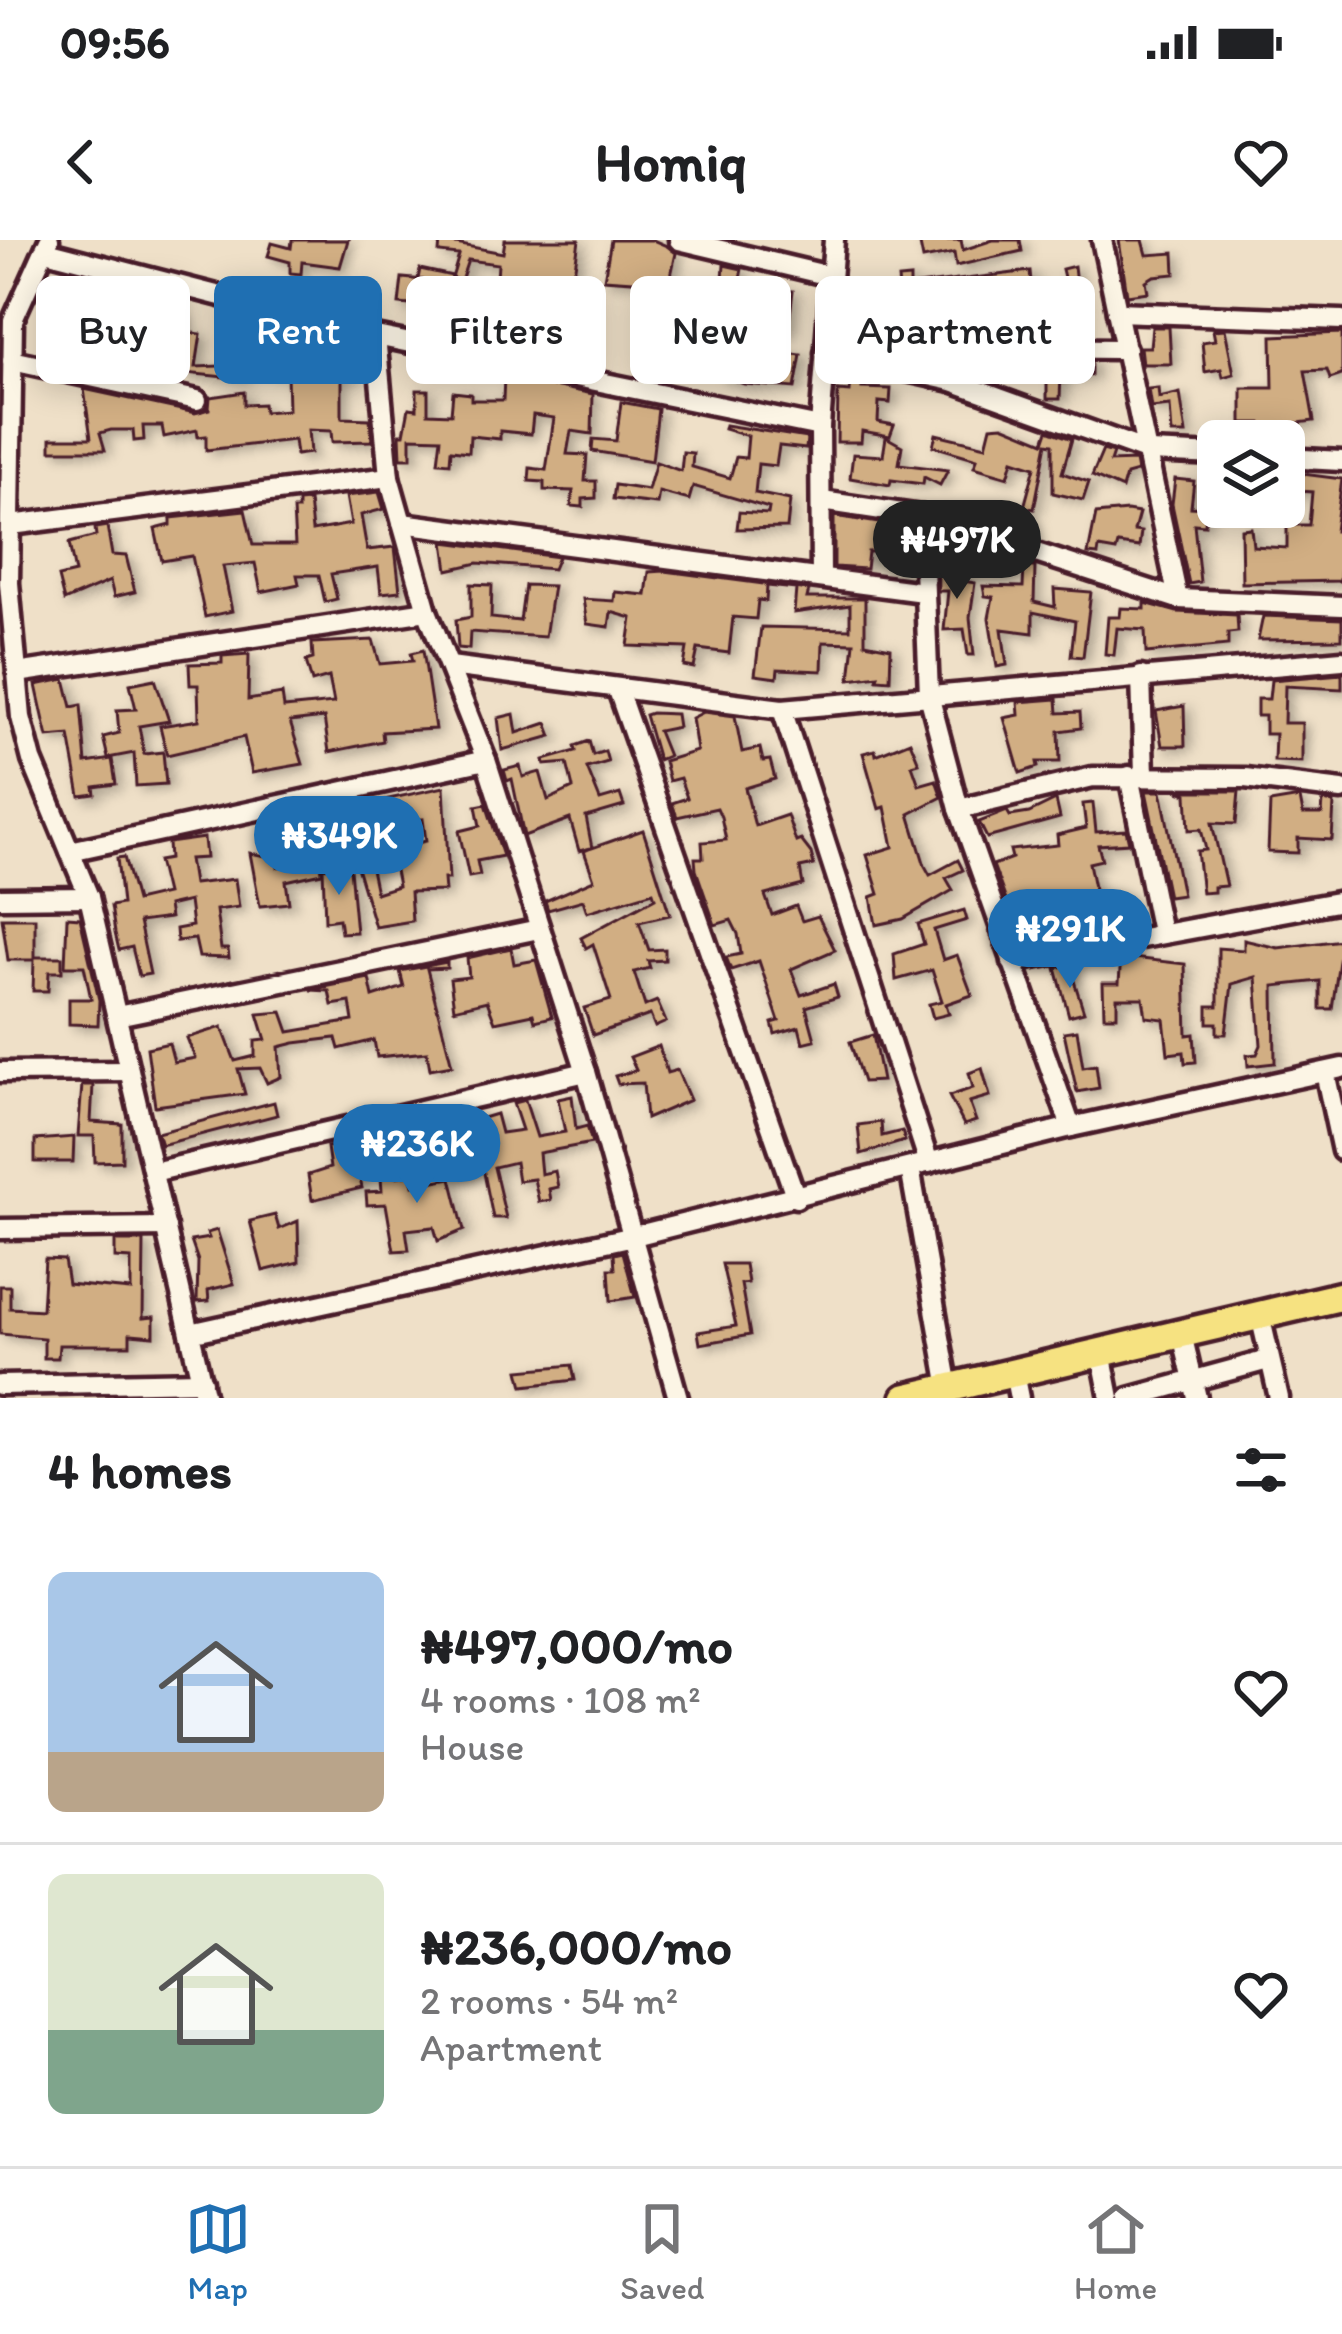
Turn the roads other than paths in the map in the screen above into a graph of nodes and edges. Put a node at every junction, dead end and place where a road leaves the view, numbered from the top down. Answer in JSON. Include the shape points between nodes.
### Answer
{"nodes":[{"id":1,"x":679,"y":240,"type":"edge"},
{"id":2,"x":856,"y":240,"type":"edge"},
{"id":3,"x":1102,"y":240,"type":"edge"},
{"id":4,"x":834,"y":243,"type":"edge"},
{"id":5,"x":47,"y":245,"type":"edge"},
{"id":6,"x":830,"y":276,"type":"joint"},
{"id":7,"x":214,"y":291,"type":"edge"},
{"id":8,"x":1117,"y":311,"type":"junction"},
{"id":9,"x":7,"y":319,"type":"edge"},
{"id":10,"x":1342,"y":320,"type":"edge"},
{"id":11,"x":382,"y":337,"type":"edge"},
{"id":12,"x":1095,"y":349,"type":"edge"},
{"id":13,"x":1126,"y":349,"type":"junction"},
{"id":14,"x":12,"y":359,"type":"junction"},
{"id":15,"x":380,"y":384,"type":"edge"},
{"id":16,"x":823,"y":384,"type":"edge"},
{"id":17,"x":960,"y":384,"type":"edge"},
{"id":18,"x":197,"y":400,"type":"dead end"},
{"id":19,"x":820,"y":427,"type":"junction"},
{"id":20,"x":1149,"y":452,"type":"junction"},
{"id":21,"x":1197,"y":454,"type":"edge"},
{"id":22,"x":1305,"y":459,"type":"edge"},
{"id":23,"x":1342,"y":460,"type":"edge"},
{"id":24,"x":388,"y":477,"type":"junction"},
{"id":25,"x":822,"y":502,"type":"junction"},
{"id":26,"x":922,"y":516,"type":"junction"},
{"id":27,"x":402,"y":523,"type":"junction"},
{"id":28,"x":11,"y":525,"type":"junction"},
{"id":29,"x":821,"y":578,"type":"junction"},
{"id":30,"x":923,"y":592,"type":"junction"},
{"id":31,"x":1178,"y":599,"type":"junction"},
{"id":32,"x":1342,"y":606,"type":"edge"},
{"id":33,"x":427,"y":611,"type":"junction"},
{"id":34,"x":1342,"y":660,"type":"edge"},
{"id":35,"x":450,"y":666,"type":"junction"},
{"id":36,"x":17,"y":674,"type":"junction"},
{"id":37,"x":1141,"y":676,"type":"junction"},
{"id":38,"x":618,"y":690,"type":"junction"},
{"id":39,"x":929,"y":695,"type":"junction"},
{"id":40,"x":782,"y":709,"type":"junction"},
{"id":41,"x":0,"y":716,"type":"edge"},
{"id":42,"x":21,"y":717,"type":"junction"},
{"id":43,"x":486,"y":760,"type":"junction"},
{"id":44,"x":1136,"y":776,"type":"junction"},
{"id":45,"x":1342,"y":790,"type":"edge"},
{"id":46,"x":959,"y":809,"type":"junction"},
{"id":47,"x":70,"y":850,"type":"junction"},
{"id":48,"x":89,"y":897,"type":"junction"},
{"id":49,"x":0,"y":898,"type":"edge"},
{"id":50,"x":1342,"y":901,"type":"edge"},
{"id":51,"x":539,"y":929,"type":"junction"},
{"id":52,"x":1161,"y":932,"type":"junction"},
{"id":53,"x":1012,"y":962,"type":"junction"},
{"id":54,"x":117,"y":1016,"type":"junction"},
{"id":55,"x":1334,"y":1070,"type":"edge"},
{"id":56,"x":129,"y":1071,"type":"junction"},
{"id":57,"x":0,"y":1072,"type":"edge"},
{"id":58,"x":586,"y":1072,"type":"junction"},
{"id":59,"x":1071,"y":1127,"type":"junction"},
{"id":60,"x":1342,"y":1151,"type":"edge"},
{"id":61,"x":920,"y":1165,"type":"junction"},
{"id":62,"x":153,"y":1172,"type":"junction"},
{"id":63,"x":796,"y":1198,"type":"junction"},
{"id":64,"x":166,"y":1227,"type":"junction"},
{"id":65,"x":0,"y":1229,"type":"edge"},
{"id":66,"x":634,"y":1236,"type":"junction"},
{"id":67,"x":1342,"y":1296,"type":"edge"},
{"id":68,"x":1260,"y":1316,"type":"junction"},
{"id":69,"x":190,"y":1333,"type":"junction"},
{"id":70,"x":1182,"y":1334,"type":"junction"},
{"id":71,"x":1101,"y":1352,"type":"junction"},
{"id":72,"x":1268,"y":1360,"type":"junction"},
{"id":73,"x":0,"y":1385,"type":"edge"},
{"id":74,"x":1017,"y":1385,"type":"edge"},
{"id":75,"x":949,"y":1388,"type":"junction"},
{"id":76,"x":1195,"y":1389,"type":"edge"},
{"id":77,"x":203,"y":1390,"type":"edge"},
{"id":78,"x":678,"y":1398,"type":"edge"},
{"id":79,"x":906,"y":1398,"type":"edge"},
{"id":80,"x":1110,"y":1398,"type":"edge"},
{"id":81,"x":1130,"y":1398,"type":"edge"},
{"id":82,"x":1279,"y":1398,"type":"edge"}],
"edges":[{"from":1,"to":6,"type":"street"},
{"from":2,"to":4,"type":"street"},
{"from":3,"to":8,"type":"street"},
{"from":4,"to":6,"type":"street"},
{"from":5,"to":7,"type":"street"},
{"from":5,"to":9,"type":"street"},
{"from":8,"to":10,"type":"street"},
{"from":8,"to":13,"type":"street"},
{"from":9,"to":14,"type":"street"},
{"from":11,"to":19,"type":"street"},
{"from":12,"to":13,"type":"street"},
{"from":13,"to":20,"type":"street"},
{"from":14,"to":18,"type":"street"},
{"from":14,"to":28,"type":"street"},
{"from":15,"to":24,"type":"street"},
{"from":16,"to":19,"type":"street"},
{"from":17,"to":20,"type":"street"},
{"from":19,"to":25,"type":"street"},
{"from":20,"to":21,"type":"street"},
{"from":20,"to":31,"type":"street"},
{"from":22,"to":23,"type":"street"},
{"from":24,"to":27,"type":"street"},
{"from":24,"to":28,"type":"street"},
{"from":25,"to":26,"type":"street"},
{"from":25,"to":29,"type":"street"},
{"from":26,"to":30,"type":"street"},
{"from":26,"to":31,"type":"street"},
{"from":27,"to":29,"type":"street"},
{"from":27,"to":33,"type":"street"},
{"from":28,"to":36,"type":"street"},
{"from":29,"to":30,"type":"street"},
{"from":30,"to":39,"type":"street"},
{"from":31,"to":32,"type":"street"},
{"from":33,"to":35,"type":"street"},
{"from":33,"to":36,"type":"street"},
{"from":34,"to":37,"type":"street"},
{"from":35,"to":38,"type":"street"},
{"from":35,"to":43,"type":"street"},
{"from":36,"to":42,"type":"street"},
{"from":37,"to":39,"type":"street"},
{"from":37,"to":44,"type":"street"},
{"from":38,"to":40,"type":"street"},
{"from":38,"to":63,"type":"street"},
{"from":39,"to":40,"type":"street"},
{"from":39,"to":46,"type":"street"},
{"from":40,"to":61,"type":"street"},
{"from":41,"to":42,"type":"street"},
{"from":42,"to":47,"type":"street"},
{"from":43,"to":47,"type":"street"},
{"from":43,"to":51,"type":"street"},
{"from":44,"to":45,"type":"street"},
{"from":44,"to":46,"type":"street","via":[[1053,784]]},
{"from":44,"to":52,"type":"street"},
{"from":46,"to":53,"type":"street"},
{"from":47,"to":48,"type":"street"},
{"from":48,"to":49,"type":"street"},
{"from":48,"to":54,"type":"street"},
{"from":50,"to":52,"type":"street"},
{"from":51,"to":54,"type":"street"},
{"from":51,"to":58,"type":"street"},
{"from":52,"to":53,"type":"street"},
{"from":53,"to":59,"type":"street"},
{"from":54,"to":56,"type":"street"},
{"from":55,"to":59,"type":"street"},
{"from":55,"to":60,"type":"street"},
{"from":56,"to":57,"type":"street"},
{"from":56,"to":62,"type":"street"},
{"from":58,"to":62,"type":"street"},
{"from":58,"to":66,"type":"street"},
{"from":59,"to":61,"type":"street"},
{"from":61,"to":63,"type":"street"},
{"from":61,"to":75,"type":"street"},
{"from":62,"to":64,"type":"street"},
{"from":63,"to":66,"type":"street"},
{"from":64,"to":65,"type":"street"},
{"from":64,"to":69,"type":"street"},
{"from":66,"to":69,"type":"street"},
{"from":66,"to":78,"type":"street"},
{"from":67,"to":68,"type":"highway"},
{"from":68,"to":70,"type":"highway"},
{"from":68,"to":72,"type":"street"},
{"from":69,"to":77,"type":"street"},
{"from":70,"to":71,"type":"highway"},
{"from":70,"to":76,"type":"street"},
{"from":71,"to":74,"type":"highway"},
{"from":71,"to":80,"type":"street"},
{"from":72,"to":76,"type":"street"},
{"from":72,"to":82,"type":"street"},
{"from":73,"to":77,"type":"street"},
{"from":74,"to":75,"type":"highway"},
{"from":75,"to":79,"type":"highway"},
{"from":76,"to":81,"type":"street"}]}
